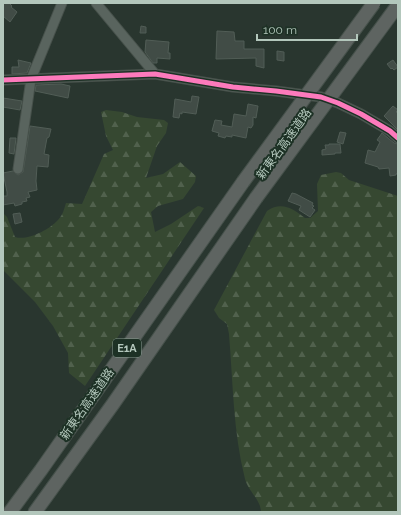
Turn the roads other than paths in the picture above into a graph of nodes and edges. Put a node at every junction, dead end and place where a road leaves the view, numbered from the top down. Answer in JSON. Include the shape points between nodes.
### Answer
{"nodes":[{"id":1,"x":62,"y":3,"type":"edge"},
{"id":2,"x":96,"y":3,"type":"edge"},
{"id":3,"x":374,"y":3,"type":"edge"},
{"id":4,"x":398,"y":5,"type":"edge"},
{"id":5,"x":155,"y":74,"type":"junction"},
{"id":6,"x":31,"y":79,"type":"junction"},
{"id":7,"x":3,"y":80,"type":"edge"},
{"id":8,"x":398,"y":138,"type":"edge"},
{"id":9,"x":18,"y":169,"type":"dead end"},
{"id":10,"x":10,"y":512,"type":"edge"},
{"id":11,"x":35,"y":512,"type":"edge"}],
"edges":[{"from":1,"to":6,"type":"street"},
{"from":2,"to":5,"type":"street"},
{"from":3,"to":10,"type":"highway","name":"新東名高速道路","number":"E1A","bridge":true,"via":[[243,182]]},
{"from":4,"to":11,"type":"highway","name":"新東名高速道路","number":"E1A","bridge":true,"via":[[256,198]]},
{"from":5,"to":6,"type":"street"},
{"from":5,"to":8,"type":"street","via":[[233,87],[321,97],[361,114]]},
{"from":6,"to":7,"type":"street"},
{"from":6,"to":9,"type":"street"}]}
